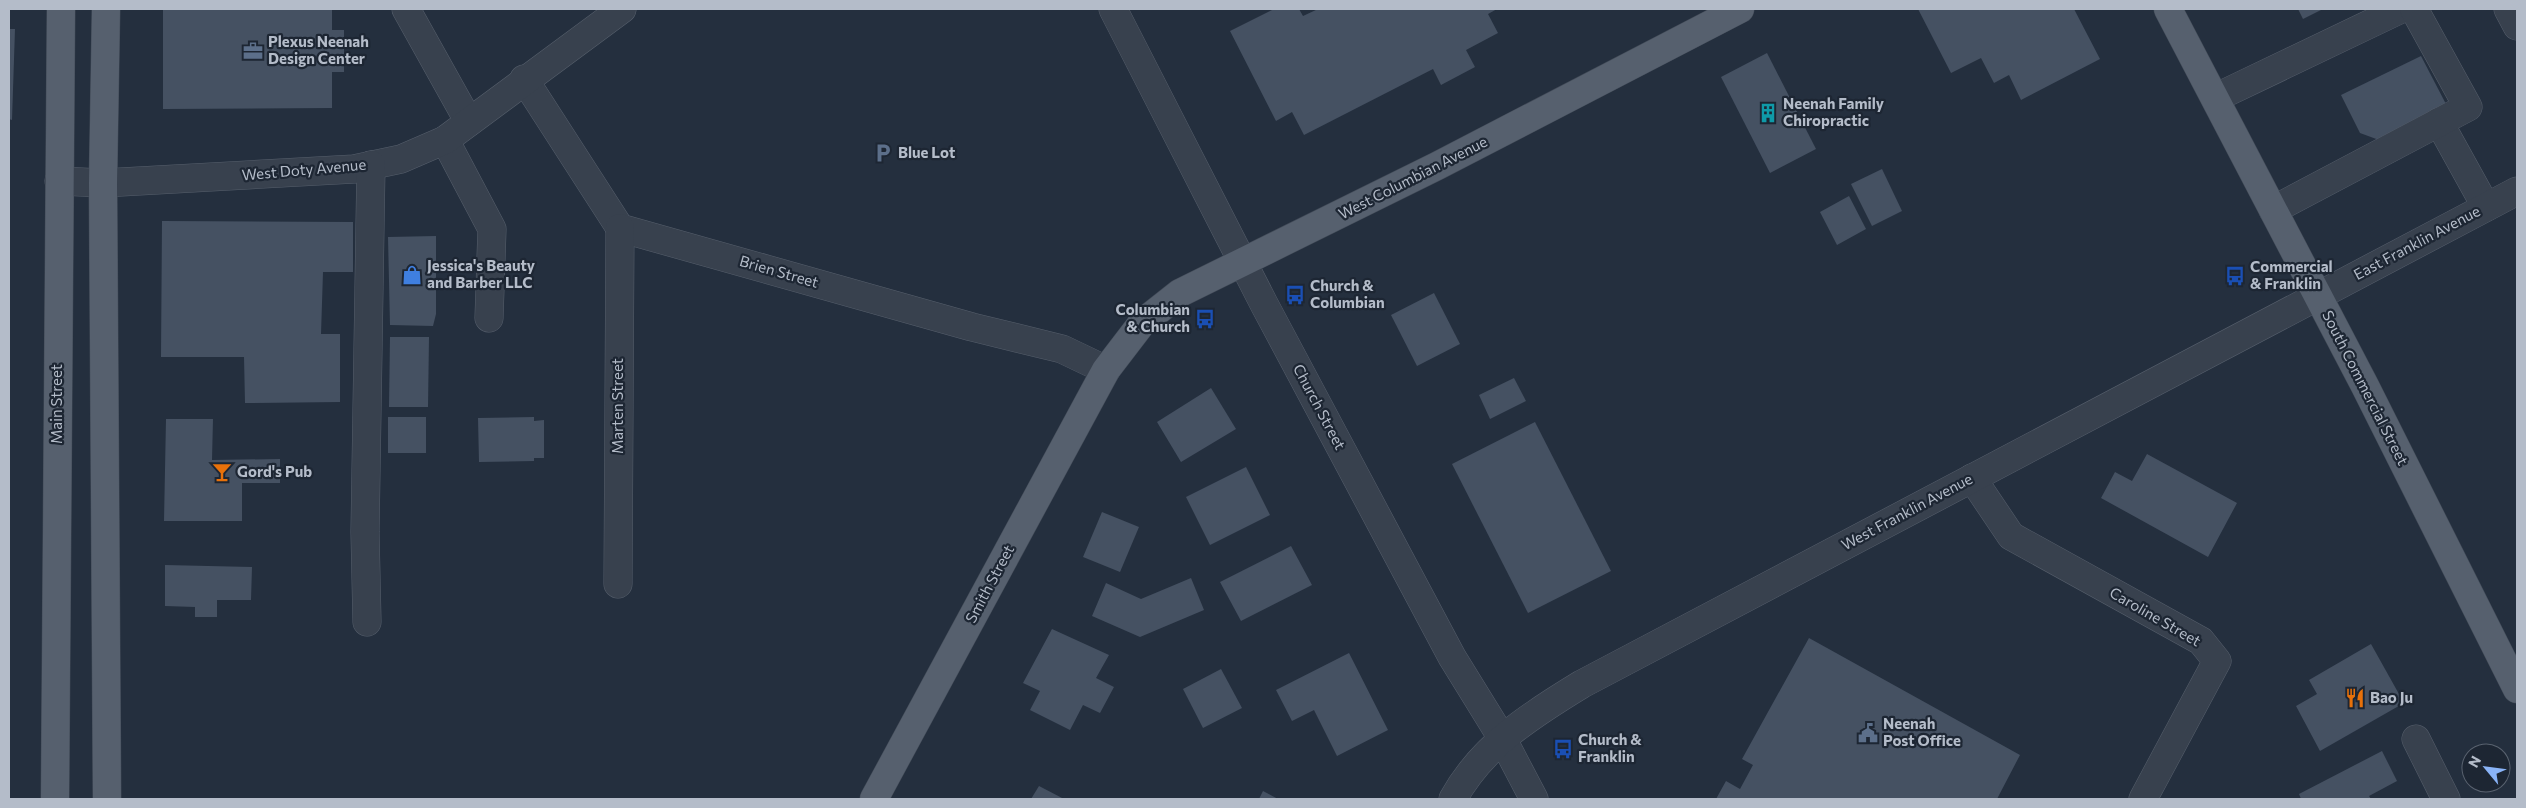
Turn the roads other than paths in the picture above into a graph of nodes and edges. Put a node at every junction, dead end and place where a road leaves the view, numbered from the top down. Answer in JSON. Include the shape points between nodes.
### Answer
{"nodes":[{"id":1,"x":61,"y":9,"type":"edge"},
{"id":2,"x":106,"y":9,"type":"edge"},
{"id":3,"x":406,"y":9,"type":"edge"},
{"id":4,"x":622,"y":9,"type":"edge"},
{"id":5,"x":1113,"y":9,"type":"edge"},
{"id":6,"x":1740,"y":9,"type":"edge"},
{"id":7,"x":2168,"y":9,"type":"edge"},
{"id":8,"x":2401,"y":9,"type":"edge"},
{"id":9,"x":2414,"y":9,"type":"edge"},
{"id":10,"x":2508,"y":9,"type":"edge"},
{"id":11,"x":2517,"y":26,"type":"edge"},
{"id":12,"x":524,"y":79,"type":"junction"},
{"id":13,"x":2215,"y":98,"type":"junction"},
{"id":14,"x":469,"y":122,"type":"junction"},
{"id":15,"x":2439,"y":122,"type":"junction"},
{"id":16,"x":445,"y":140,"type":"junction"},
{"id":17,"x":371,"y":165,"type":"junction"},
{"id":18,"x":59,"y":181,"type":"junction"},
{"id":19,"x":104,"y":183,"type":"junction"},
{"id":20,"x":2517,"y":190,"type":"edge"},
{"id":21,"x":2486,"y":207,"type":"junction"},
{"id":22,"x":2273,"y":210,"type":"junction"},
{"id":23,"x":620,"y":228,"type":"junction"},
{"id":24,"x":1243,"y":264,"type":"junction"},
{"id":25,"x":2317,"y":295,"type":"junction"},
{"id":26,"x":489,"y":318,"type":"dead end"},
{"id":27,"x":1106,"y":370,"type":"junction"},
{"id":28,"x":1972,"y":478,"type":"junction"},
{"id":29,"x":618,"y":584,"type":"dead end"},
{"id":30,"x":367,"y":622,"type":"dead end"},
{"id":31,"x":2517,"y":689,"type":"edge"},
{"id":32,"x":1502,"y":738,"type":"junction"},
{"id":33,"x":2416,"y":739,"type":"dead end"},
{"id":34,"x":55,"y":799,"type":"edge"},
{"id":35,"x":107,"y":799,"type":"edge"},
{"id":36,"x":874,"y":799,"type":"edge"},
{"id":37,"x":1453,"y":799,"type":"edge"},
{"id":38,"x":1534,"y":799,"type":"edge"},
{"id":39,"x":2143,"y":799,"type":"edge"},
{"id":40,"x":2446,"y":799,"type":"edge"}],
"edges":[{"from":1,"to":18,"type":"main road","name":"Main Street"},
{"from":2,"to":19,"type":"main road"},
{"from":3,"to":14,"type":"street"},
{"from":4,"to":12,"type":"street","name":"West Doty Avenue"},
{"from":5,"to":24,"type":"street","name":"Church Street"},
{"from":6,"to":24,"type":"main road","name":"West Columbian Avenue"},
{"from":7,"to":13,"type":"main road","name":"South Commercial Street"},
{"from":8,"to":13,"type":"street"},
{"from":9,"to":15,"type":"street","via":[[2468,107]]},
{"from":10,"to":11,"type":"street"},
{"from":12,"to":14,"type":"street","name":"West Doty Avenue"},
{"from":12,"to":23,"type":"street"},
{"from":13,"to":22,"type":"main road","name":"South Commercial Street"},
{"from":14,"to":16,"type":"street","name":"West Doty Avenue"},
{"from":15,"to":21,"type":"street"},
{"from":15,"to":22,"type":"street"},
{"from":16,"to":17,"type":"street","name":"West Doty Avenue","via":[[400,159]]},
{"from":16,"to":26,"type":"street","via":[[492,229]]},
{"from":17,"to":19,"type":"street","name":"West Doty Avenue","via":[[354,169]]},
{"from":17,"to":30,"type":"street","via":[[365,532]]},
{"from":18,"to":19,"type":"street","name":"West Doty Avenue"},
{"from":18,"to":34,"type":"main road","name":"Main Street"},
{"from":19,"to":35,"type":"main road"},
{"from":20,"to":21,"type":"street","name":"East Franklin Avenue"},
{"from":21,"to":25,"type":"street","name":"East Franklin Avenue"},
{"from":22,"to":25,"type":"main road","name":"South Commercial Street"},
{"from":23,"to":27,"type":"street","name":"Brien Street","via":[[972,328],[1062,349]]},
{"from":23,"to":29,"type":"street","name":"Marten Street"},
{"from":24,"to":27,"type":"main road","name":"West Columbian Avenue","via":[[1180,293],[1158,309],[1136,329]]},
{"from":24,"to":32,"type":"street","name":"Church Street","via":[[1452,657]]},
{"from":25,"to":28,"type":"street","name":"West Franklin Avenue"},
{"from":25,"to":31,"type":"main road","name":"South Commercial Street"},
{"from":27,"to":36,"type":"main road","name":"Smith Street"},
{"from":28,"to":32,"type":"street","name":"West Franklin Avenue","via":[[1582,684],[1540,709]]},
{"from":28,"to":39,"type":"street","name":"Caroline Street","via":[[2011,536],[2201,641],[2218,661]]},
{"from":32,"to":37,"type":"street","name":"West Franklin Avenue","via":[[1479,760]]},
{"from":32,"to":38,"type":"street","name":"Church Street"},
{"from":33,"to":40,"type":"street"}]}
